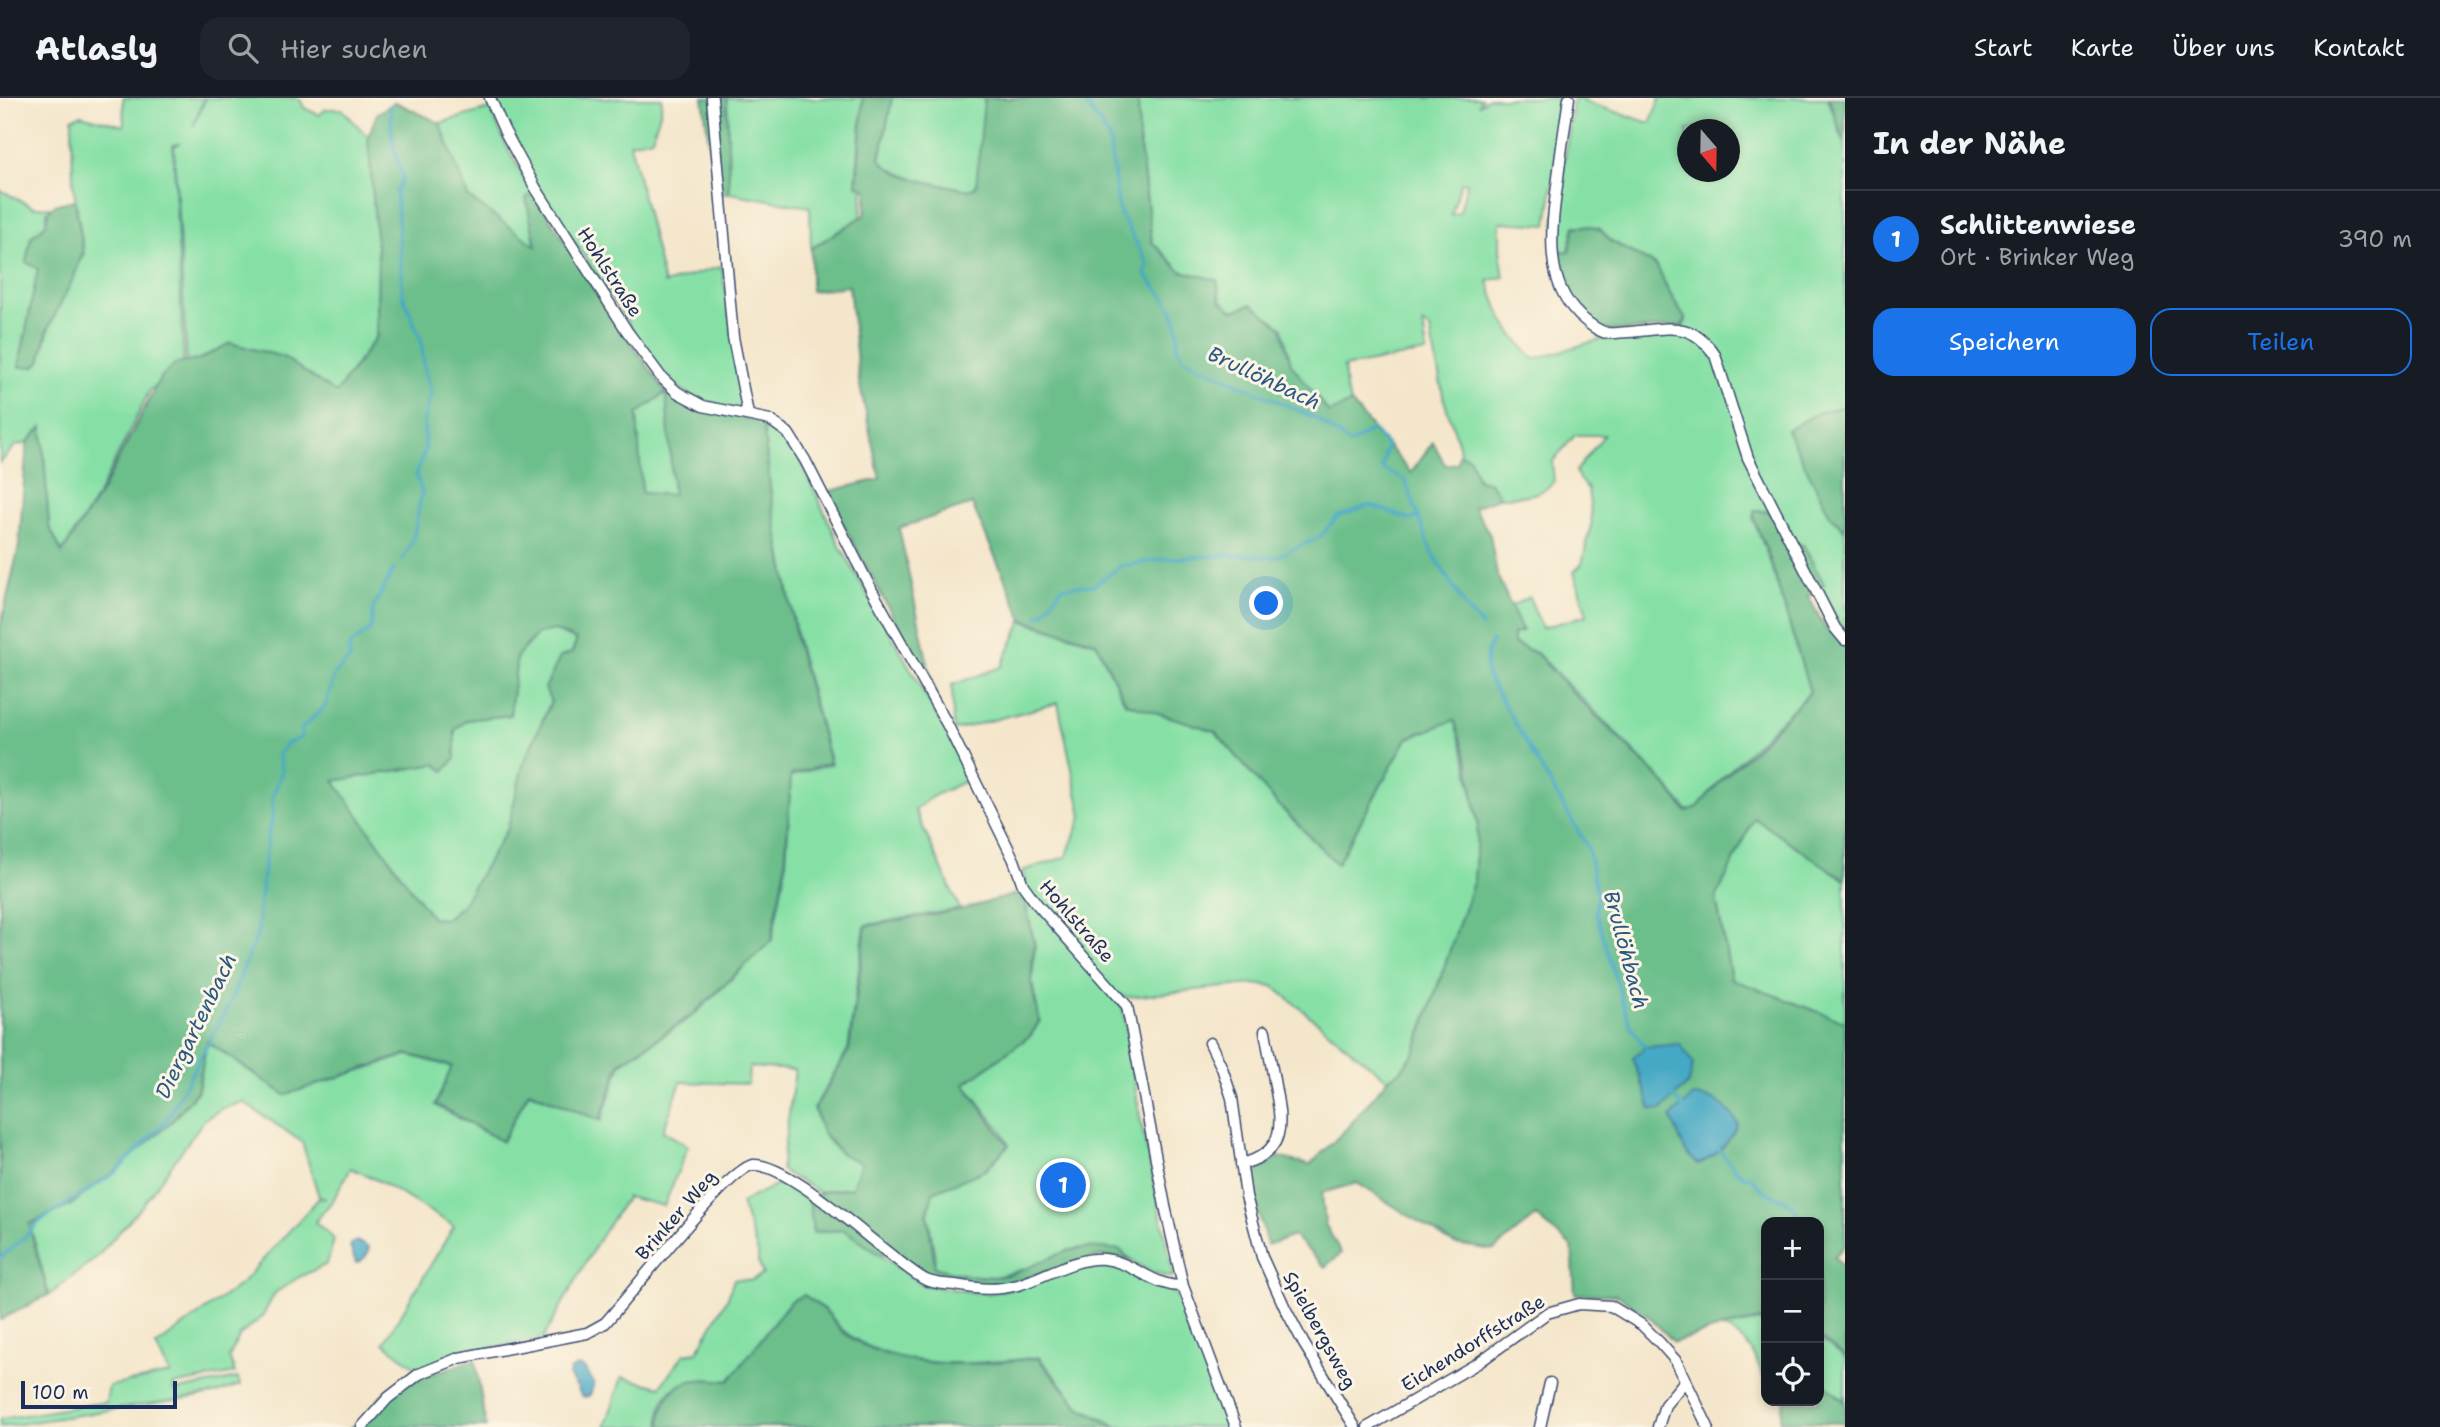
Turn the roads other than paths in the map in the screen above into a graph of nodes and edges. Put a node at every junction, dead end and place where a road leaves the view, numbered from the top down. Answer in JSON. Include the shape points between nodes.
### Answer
{"nodes":[{"id":1,"x":490,"y":98,"type":"edge"},
{"id":2,"x":712,"y":98,"type":"edge"},
{"id":3,"x":1569,"y":98,"type":"edge"},
{"id":4,"x":748,"y":414,"type":"junction"},
{"id":5,"x":1845,"y":640,"type":"edge"},
{"id":6,"x":1265,"y":1031,"type":"dead end"},
{"id":7,"x":1210,"y":1043,"type":"dead end"},
{"id":8,"x":1241,"y":1164,"type":"junction"},
{"id":9,"x":1183,"y":1286,"type":"junction"},
{"id":10,"x":1685,"y":1381,"type":"junction"},
{"id":11,"x":1550,"y":1383,"type":"dead end"},
{"id":12,"x":362,"y":1427,"type":"edge"},
{"id":13,"x":1236,"y":1427,"type":"edge"},
{"id":14,"x":1355,"y":1427,"type":"edge"},
{"id":15,"x":1368,"y":1427,"type":"edge"},
{"id":16,"x":1540,"y":1427,"type":"edge"},
{"id":17,"x":1658,"y":1427,"type":"edge"},
{"id":18,"x":1708,"y":1427,"type":"edge"}],
"edges":[{"from":1,"to":4,"type":"street","name":"Hohlstraße","via":[[535,187],[661,377],[703,406]]},
{"from":2,"to":4,"type":"street","via":[[733,337]]},
{"from":3,"to":5,"type":"street","via":[[1551,229],[1562,289],[1576,312],[1607,333],[1690,330],[1705,341],[1715,355],[1748,458]]},
{"from":4,"to":9,"type":"street","name":"Hohlstraße","via":[[770,420],[788,433],[947,724],[1023,885],[1127,1006]]},
{"from":6,"to":8,"type":"street","via":[[1280,1114],[1279,1134],[1264,1155]]},
{"from":7,"to":8,"type":"street","name":"Spielbergsweg","via":[[1232,1098]]},
{"from":8,"to":14,"type":"street","name":"Spielbergsweg","via":[[1257,1243],[1273,1283]]},
{"from":9,"to":12,"type":"street","name":"Brinker Weg","via":[[1157,1282],[1130,1265],[1102,1259],[987,1290],[926,1280],[803,1187],[752,1165],[736,1173],[712,1198],[605,1322],[587,1333],[459,1358],[419,1374],[388,1398]]},
{"from":9,"to":13,"type":"street","name":"Hohlstraße"},
{"from":10,"to":15,"type":"street","name":"Eichendorffstraße","via":[[1676,1361],[1642,1325],[1611,1306],[1579,1304],[1547,1313],[1478,1363]]},
{"from":10,"to":17,"type":"street","via":[[1665,1405]]},
{"from":10,"to":18,"type":"street","name":"Eichendorffstraße"},
{"from":11,"to":16,"type":"street"}]}
